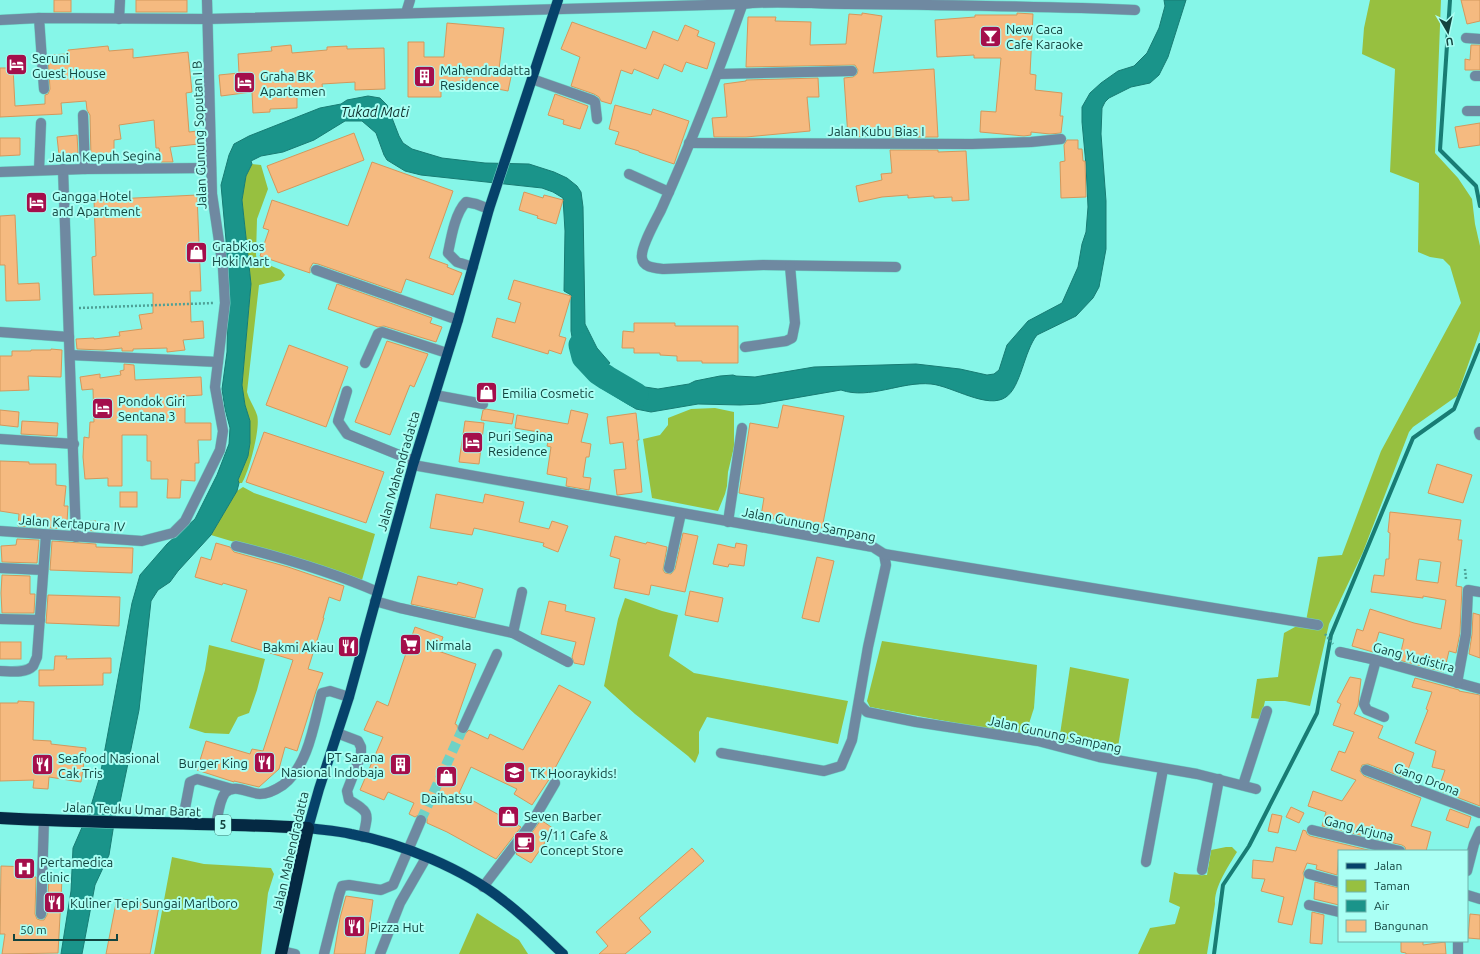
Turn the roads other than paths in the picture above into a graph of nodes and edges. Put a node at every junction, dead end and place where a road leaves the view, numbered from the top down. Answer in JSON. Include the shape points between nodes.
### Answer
{"nodes":[{"id":1,"x":120,"y":0,"type":"edge"},
{"id":2,"x":207,"y":0,"type":"edge"},
{"id":3,"x":410,"y":0,"type":"edge"},
{"id":4,"x":743,"y":2,"type":"edge"},
{"id":5,"x":1042,"y":3,"type":"edge"},
{"id":6,"x":557,"y":4,"type":"edge"},
{"id":7,"x":1135,"y":10,"type":"dead end"},
{"id":8,"x":406,"y":13,"type":"junction"},
{"id":9,"x":39,"y":18,"type":"junction"},
{"id":10,"x":119,"y":19,"type":"junction"},
{"id":11,"x":207,"y":19,"type":"junction"},
{"id":12,"x":0,"y":20,"type":"edge"},
{"id":13,"x":1466,"y":38,"type":"dead end"},
{"id":14,"x":1480,"y":39,"type":"edge"},
{"id":15,"x":852,"y":71,"type":"dead end"},
{"id":16,"x":718,"y":74,"type":"junction"},
{"id":17,"x":532,"y":79,"type":"junction"},
{"id":18,"x":44,"y":89,"type":"dead end"},
{"id":19,"x":1467,"y":111,"type":"dead end"},
{"id":20,"x":1480,"y":111,"type":"edge"},
{"id":21,"x":83,"y":115,"type":"dead end"},
{"id":22,"x":597,"y":119,"type":"dead end"},
{"id":23,"x":41,"y":123,"type":"dead end"},
{"id":24,"x":1061,"y":139,"type":"dead end"},
{"id":25,"x":690,"y":143,"type":"junction"},
{"id":26,"x":211,"y":168,"type":"junction"},
{"id":27,"x":63,"y":169,"type":"junction"},
{"id":28,"x":85,"y":169,"type":"junction"},
{"id":29,"x":40,"y":170,"type":"junction"},
{"id":30,"x":0,"y":172,"type":"edge"},
{"id":31,"x":629,"y":174,"type":"dead end"},
{"id":32,"x":669,"y":192,"type":"junction"},
{"id":33,"x":489,"y":209,"type":"junction"},
{"id":34,"x":790,"y":266,"type":"junction"},
{"id":35,"x":473,"y":267,"type":"junction"},
{"id":36,"x":896,"y":267,"type":"dead end"},
{"id":37,"x":316,"y":270,"type":"dead end"},
{"id":38,"x":458,"y":320,"type":"junction"},
{"id":39,"x":0,"y":332,"type":"edge"},
{"id":40,"x":69,"y":337,"type":"junction"},
{"id":41,"x":745,"y":347,"type":"dead end"},
{"id":42,"x":447,"y":353,"type":"junction"},
{"id":43,"x":70,"y":355,"type":"junction"},
{"id":44,"x":218,"y":362,"type":"junction"},
{"id":45,"x":365,"y":363,"type":"dead end"},
{"id":46,"x":346,"y":391,"type":"dead end"},
{"id":47,"x":435,"y":396,"type":"junction"},
{"id":48,"x":483,"y":404,"type":"dead end"},
{"id":49,"x":742,"y":428,"type":"dead end"},
{"id":50,"x":0,"y":439,"type":"edge"},
{"id":51,"x":74,"y":444,"type":"junction"},
{"id":52,"x":414,"y":463,"type":"junction"},
{"id":53,"x":681,"y":513,"type":"junction"},
{"id":54,"x":728,"y":522,"type":"junction"},
{"id":55,"x":0,"y":531,"type":"edge"},
{"id":56,"x":46,"y":535,"type":"junction"},
{"id":57,"x":76,"y":537,"type":"junction"},
{"id":58,"x":142,"y":541,"type":"joint"},
{"id":59,"x":236,"y":546,"type":"dead end"},
{"id":60,"x":884,"y":554,"type":"junction"},
{"id":61,"x":0,"y":568,"type":"edge"},
{"id":62,"x":669,"y":568,"type":"dead end"},
{"id":63,"x":43,"y":570,"type":"junction"},
{"id":64,"x":522,"y":592,"type":"dead end"},
{"id":65,"x":1480,"y":592,"type":"edge"},
{"id":66,"x":377,"y":596,"type":"junction"},
{"id":67,"x":0,"y":619,"type":"edge"},
{"id":68,"x":40,"y":620,"type":"junction"},
{"id":69,"x":1318,"y":625,"type":"road end"},
{"id":70,"x":513,"y":633,"type":"junction"},
{"id":71,"x":1340,"y":652,"type":"road end"},
{"id":72,"x":497,"y":654,"type":"dead end"},
{"id":73,"x":1376,"y":660,"type":"junction"},
{"id":74,"x":568,"y":662,"type":"dead end"},
{"id":75,"x":0,"y":671,"type":"edge"},
{"id":76,"x":1457,"y":683,"type":"junction"},
{"id":77,"x":1480,"y":689,"type":"edge"},
{"id":78,"x":349,"y":696,"type":"junction"},
{"id":79,"x":859,"y":704,"type":"junction"},
{"id":80,"x":1267,"y":711,"type":"dead end"},
{"id":81,"x":1384,"y":718,"type":"dead end"},
{"id":82,"x":463,"y":728,"type":"tunnel mouth"},
{"id":83,"x":337,"y":733,"type":"junction"},
{"id":84,"x":721,"y":753,"type":"dead end"},
{"id":85,"x":1163,"y":769,"type":"junction"},
{"id":86,"x":1366,"y":770,"type":"dead end"},
{"id":87,"x":1219,"y":780,"type":"junction"},
{"id":88,"x":555,"y":783,"type":"dead end"},
{"id":89,"x":1243,"y":785,"type":"junction"},
{"id":90,"x":232,"y":789,"type":"junction"},
{"id":91,"x":1256,"y":789,"type":"dead end"},
{"id":92,"x":1480,"y":813,"type":"edge"},
{"id":93,"x":0,"y":818,"type":"edge"},
{"id":94,"x":48,"y":820,"type":"junction"},
{"id":95,"x":421,"y":820,"type":"tunnel mouth"},
{"id":96,"x":182,"y":824,"type":"junction"},
{"id":97,"x":216,"y":825,"type":"junction"},
{"id":98,"x":308,"y":828,"type":"junction"},
{"id":99,"x":1312,"y":830,"type":"dead end"},
{"id":100,"x":1480,"y":831,"type":"edge"},
{"id":101,"x":363,"y":837,"type":"junction"},
{"id":102,"x":1477,"y":845,"type":"edge"},
{"id":103,"x":408,"y":850,"type":"junction"},
{"id":104,"x":1396,"y":850,"type":"edge"},
{"id":105,"x":426,"y":858,"type":"junction"},
{"id":106,"x":1146,"y":862,"type":"dead end"},
{"id":107,"x":1468,"y":868,"type":"edge"},
{"id":108,"x":1202,"y":870,"type":"dead end"},
{"id":109,"x":1309,"y":874,"type":"dead end"},
{"id":110,"x":1338,"y":882,"type":"edge"},
{"id":111,"x":483,"y":887,"type":"junction"},
{"id":112,"x":1468,"y":895,"type":"edge"},
{"id":113,"x":1480,"y":899,"type":"edge"},
{"id":114,"x":1309,"y":905,"type":"dead end"},
{"id":115,"x":1338,"y":912,"type":"edge"},
{"id":116,"x":41,"y":914,"type":"dead end"},
{"id":117,"x":1458,"y":942,"type":"edge"},
{"id":118,"x":282,"y":953,"type":"edge"},
{"id":119,"x":295,"y":954,"type":"edge"},
{"id":120,"x":324,"y":954,"type":"edge"},
{"id":121,"x":380,"y":954,"type":"edge"},
{"id":122,"x":563,"y":954,"type":"edge"},
{"id":123,"x":1458,"y":954,"type":"edge"}],
"edges":[{"from":1,"to":10,"type":"street"},
{"from":2,"to":11,"type":"street","name":"Jalan Gunung Soputan I B"},
{"from":3,"to":8,"type":"street"},
{"from":4,"to":5,"type":"street","via":[[780,0],[822,4]]},
{"from":4,"to":6,"type":"street"},
{"from":4,"to":16,"type":"street"},
{"from":5,"to":7,"type":"street"},
{"from":6,"to":8,"type":"street"},
{"from":6,"to":17,"type":"main road","name":"Jalan Mahendradatta"},
{"from":8,"to":11,"type":"street"},
{"from":9,"to":10,"type":"street"},
{"from":9,"to":12,"type":"street"},
{"from":9,"to":18,"type":"street"},
{"from":10,"to":11,"type":"street"},
{"from":11,"to":26,"type":"street","name":"Jalan Gunung Soputan I B"},
{"from":13,"to":14,"type":"street"},
{"from":15,"to":16,"type":"street"},
{"from":16,"to":25,"type":"street"},
{"from":17,"to":22,"type":"street","via":[[592,100],[595,102]]},
{"from":17,"to":33,"type":"main road","name":"Jalan Mahendradatta"},
{"from":19,"to":20,"type":"street"},
{"from":21,"to":28,"type":"street"},
{"from":23,"to":29,"type":"street"},
{"from":24,"to":25,"type":"street","name":"Jalan Kubu Bias I","via":[[972,144]]},
{"from":25,"to":32,"type":"street"},
{"from":26,"to":28,"type":"street","name":"Jalan Kepuh Segina"},
{"from":26,"to":44,"type":"street","name":"Jalan Gunung Soputan I B","via":[[225,303]]},
{"from":27,"to":28,"type":"street","name":"Jalan Kepuh Segina"},
{"from":27,"to":29,"type":"street","name":"Jalan Kepuh Segina"},
{"from":27,"to":40,"type":"street"},
{"from":29,"to":30,"type":"street","name":"Jalan Kepuh Segina"},
{"from":31,"to":32,"type":"street"},
{"from":32,"to":34,"type":"street","via":[[643,247],[642,258],[647,265],[664,269]]},
{"from":33,"to":35,"type":"main road","name":"Jalan Mahendradatta"},
{"from":33,"to":35,"type":"street","via":[[466,202],[459,212],[448,253],[457,262]]},
{"from":34,"to":36,"type":"street"},
{"from":34,"to":41,"type":"street","via":[[795,323],[792,338]]},
{"from":35,"to":38,"type":"main road","name":"Jalan Mahendradatta"},
{"from":37,"to":38,"type":"street"},
{"from":38,"to":42,"type":"main road","name":"Jalan Mahendradatta"},
{"from":39,"to":40,"type":"street"},
{"from":40,"to":43,"type":"street"},
{"from":42,"to":45,"type":"street","via":[[382,332],[378,334]]},
{"from":42,"to":47,"type":"main road","name":"Jalan Mahendradatta"},
{"from":43,"to":44,"type":"street"},
{"from":43,"to":51,"type":"street"},
{"from":44,"to":58,"type":"street","name":"Jalan Gunung Soputan I B","via":[[215,387],[223,431],[220,450],[185,521],[173,533]]},
{"from":46,"to":52,"type":"street","name":"Jalan Gunung Sampang","via":[[338,421],[347,434]]},
{"from":47,"to":48,"type":"street"},
{"from":47,"to":52,"type":"main road","name":"Jalan Mahendradatta"},
{"from":49,"to":54,"type":"street"},
{"from":50,"to":51,"type":"street"},
{"from":51,"to":57,"type":"street"},
{"from":52,"to":53,"type":"street","name":"Jalan Gunung Sampang"},
{"from":52,"to":66,"type":"main road","name":"Jalan Mahendradatta"},
{"from":53,"to":54,"type":"street","name":"Jalan Gunung Sampang"},
{"from":53,"to":62,"type":"street"},
{"from":54,"to":60,"type":"street","name":"Jalan Gunung Sampang","via":[[873,547]]},
{"from":55,"to":56,"type":"street","name":"Jalan Kertapura IV"},
{"from":56,"to":57,"type":"street","name":"Jalan Kertapura IV"},
{"from":56,"to":63,"type":"street"},
{"from":57,"to":58,"type":"street","name":"Jalan Kertapura IV"},
{"from":59,"to":66,"type":"street","via":[[295,561],[356,582]]},
{"from":60,"to":69,"type":"street"},
{"from":60,"to":79,"type":"street","name":"Jalan Gunung Sampang","via":[[886,565],[868,647]]},
{"from":61,"to":63,"type":"street"},
{"from":63,"to":68,"type":"street"},
{"from":64,"to":70,"type":"street"},
{"from":65,"to":76,"type":"street","via":[[1468,590],[1466,634]]},
{"from":66,"to":70,"type":"street","via":[[400,608]]},
{"from":66,"to":78,"type":"main road","name":"Jalan Mahendradatta"},
{"from":67,"to":68,"type":"street"},
{"from":68,"to":75,"type":"street","via":[[37,657],[33,666],[18,671]]},
{"from":70,"to":74,"type":"street"},
{"from":71,"to":73,"type":"street","name":"Gang Yudistira"},
{"from":72,"to":82,"type":"street"},
{"from":73,"to":76,"type":"street","name":"Gang Yudistira"},
{"from":73,"to":81,"type":"street","via":[[1364,704],[1367,710]]},
{"from":76,"to":77,"type":"street","name":"Gang Yudistira"},
{"from":78,"to":83,"type":"main road","name":"Jalan Mahendradatta"},
{"from":78,"to":90,"type":"street","via":[[330,691],[322,693],[307,750],[293,775],[284,784],[261,794]]},
{"from":79,"to":84,"type":"street","via":[[852,740],[841,766],[824,771]]},
{"from":79,"to":85,"type":"street","name":"Jalan Gunung Sampang","via":[[867,712],[1038,741],[1099,757]]},
{"from":80,"to":89,"type":"street"},
{"from":83,"to":98,"type":"main road","name":"Jalan Mahendradatta"},
{"from":83,"to":101,"type":"street","via":[[358,741],[361,747],[361,755],[347,791],[349,800],[364,809],[367,817]]},
{"from":85,"to":87,"type":"street","name":"Jalan Gunung Sampang"},
{"from":85,"to":106,"type":"street"},
{"from":86,"to":92,"type":"street","name":"Gang Drona"},
{"from":87,"to":89,"type":"street","name":"Jalan Gunung Sampang"},
{"from":87,"to":108,"type":"street"},
{"from":88,"to":111,"type":"street","via":[[531,824]]},
{"from":89,"to":91,"type":"street","name":"Jalan Gunung Sampang"},
{"from":90,"to":96,"type":"street","via":[[197,779],[190,782]]},
{"from":90,"to":97,"type":"street","via":[[221,802]]},
{"from":93,"to":94,"type":"highway","name":"Jalan Teuku Umar Barat","number":"5"},
{"from":94,"to":96,"type":"highway","name":"Jalan Teuku Umar Barat","number":"5"},
{"from":94,"to":116,"type":"street"},
{"from":95,"to":103,"type":"street"},
{"from":96,"to":97,"type":"highway","name":"Jalan Teuku Umar Barat","number":"5"},
{"from":97,"to":98,"type":"highway","name":"Jalan Teuku Umar Barat","number":"5"},
{"from":98,"to":101,"type":"main road","name":"Jalan Teuku Umar Barat"},
{"from":98,"to":118,"type":"highway","name":"Jalan Mahendradatta"},
{"from":99,"to":104,"type":"street","name":"Gang Arjuna"},
{"from":100,"to":102,"type":"street"},
{"from":101,"to":103,"type":"main road","name":"Jalan Teuku Umar Barat"},
{"from":102,"to":107,"type":"street"},
{"from":103,"to":105,"type":"main road","name":"Jalan Teuku Umar Barat"},
{"from":103,"to":120,"type":"street","via":[[393,885],[381,890],[342,886]]},
{"from":105,"to":111,"type":"main road","name":"Jalan Teuku Umar Barat","via":[[447,866]]},
{"from":105,"to":121,"type":"street","via":[[400,904]]},
{"from":109,"to":110,"type":"street"},
{"from":111,"to":122,"type":"main road","name":"Jalan Teuku Umar Barat","via":[[503,900]]},
{"from":112,"to":113,"type":"street"},
{"from":114,"to":115,"type":"street"},
{"from":117,"to":123,"type":"street"},
{"from":118,"to":119,"type":"street"}]}
